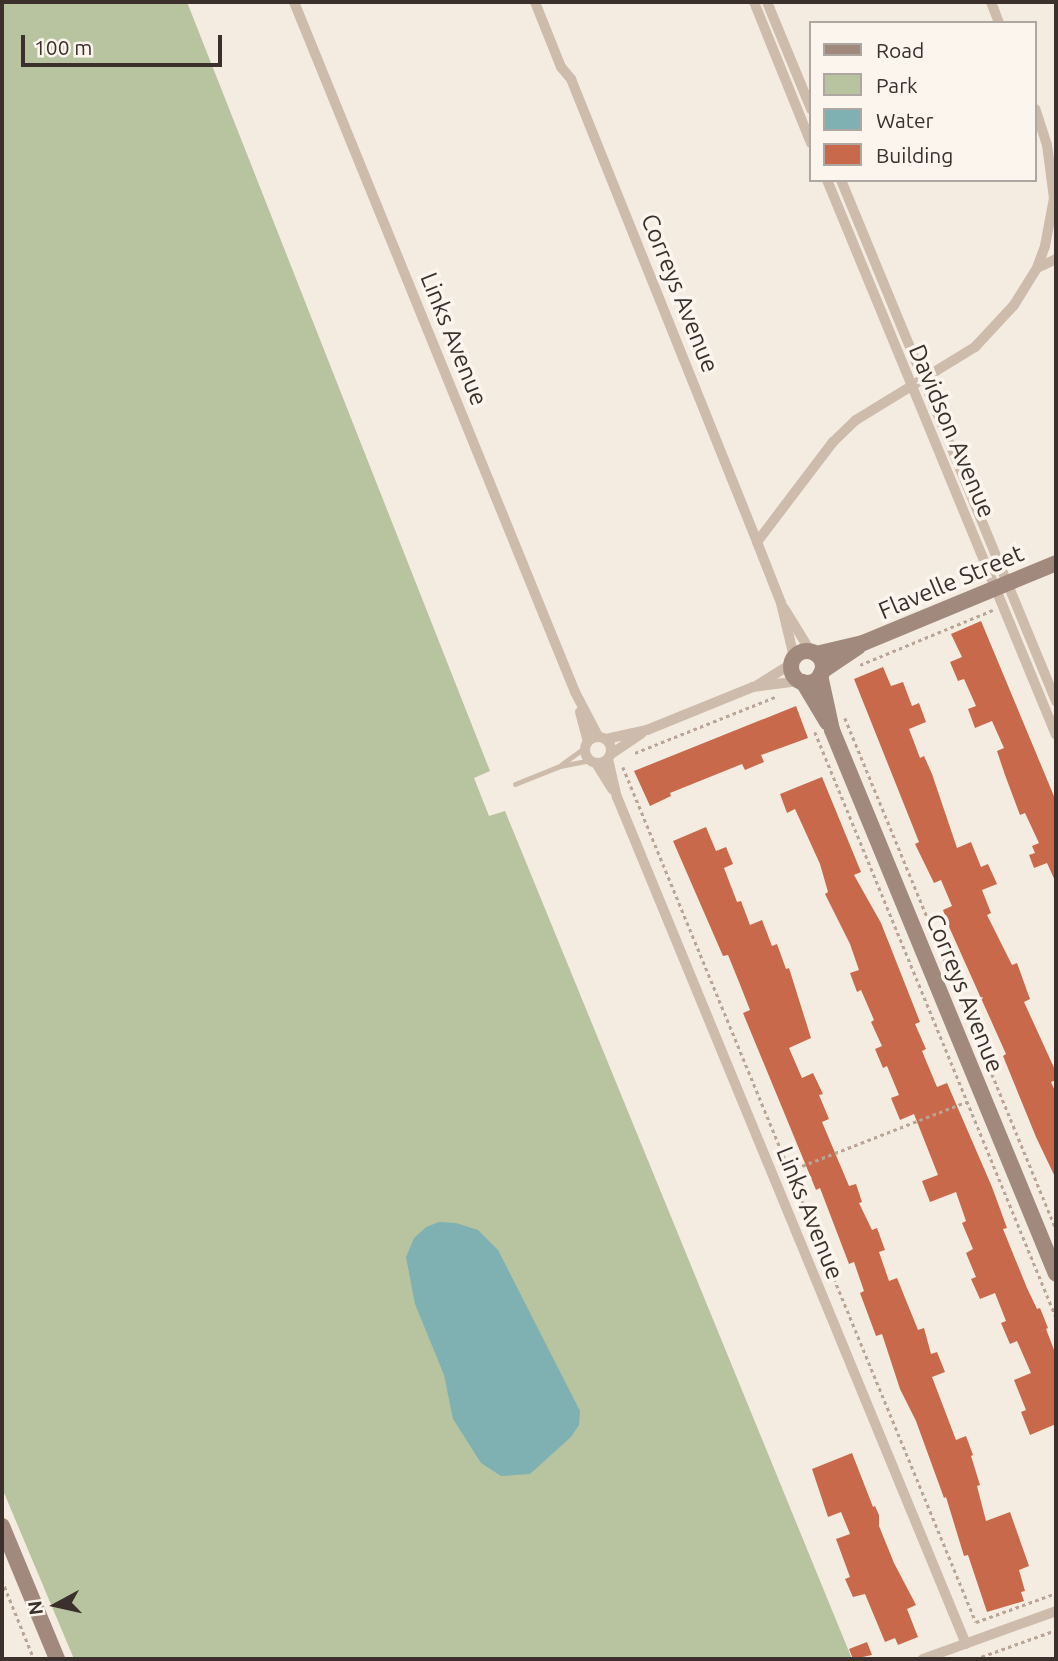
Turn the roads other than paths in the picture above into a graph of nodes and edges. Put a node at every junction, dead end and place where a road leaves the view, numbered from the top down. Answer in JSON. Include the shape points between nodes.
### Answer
{"nodes":[{"id":1,"x":294,"y":2,"type":"edge"},
{"id":2,"x":535,"y":2,"type":"edge"},
{"id":3,"x":754,"y":2,"type":"edge"},
{"id":4,"x":767,"y":2,"type":"edge"},
{"id":5,"x":991,"y":2,"type":"edge"},
{"id":6,"x":998,"y":21,"type":"edge"},
{"id":7,"x":810,"y":107,"type":"edge"},
{"id":8,"x":1037,"y":115,"type":"edge"},
{"id":9,"x":810,"y":141,"type":"edge"},
{"id":10,"x":828,"y":182,"type":"edge"},
{"id":11,"x":842,"y":182,"type":"edge"},
{"id":12,"x":1055,"y":201,"type":"edge"},
{"id":13,"x":1056,"y":259,"type":"edge"},
{"id":14,"x":1037,"y":268,"type":"junction"},
{"id":15,"x":923,"y":380,"type":"junction"},
{"id":16,"x":911,"y":386,"type":"junction"},
{"id":17,"x":757,"y":541,"type":"junction"},
{"id":18,"x":1056,"y":563,"type":"edge"},
{"id":19,"x":1002,"y":586,"type":"junction"},
{"id":20,"x":780,"y":603,"type":"junction"},
{"id":21,"x":863,"y":643,"type":"junction"},
{"id":22,"x":813,"y":653,"type":"junction"},
{"id":23,"x":793,"y":661,"type":"junction"},
{"id":24,"x":821,"y":673,"type":"junction"},
{"id":25,"x":801,"y":682,"type":"junction"},
{"id":26,"x":753,"y":687,"type":"junction"},
{"id":27,"x":1056,"y":701,"type":"edge"},
{"id":28,"x":647,"y":730,"type":"junction"},
{"id":29,"x":832,"y":730,"type":"junction"},
{"id":30,"x":1056,"y":736,"type":"edge"},
{"id":31,"x":594,"y":741,"type":"junction"},
{"id":32,"x":613,"y":757,"type":"junction"},
{"id":33,"x":593,"y":762,"type":"junction"},
{"id":34,"x":560,"y":766,"type":"junction"},
{"id":35,"x":515,"y":784,"type":"dead end"},
{"id":36,"x":617,"y":797,"type":"junction"},
{"id":37,"x":1052,"y":1253,"type":"edge"},
{"id":38,"x":1056,"y":1274,"type":"edge"},
{"id":39,"x":2,"y":1525,"type":"edge"},
{"id":40,"x":1056,"y":1611,"type":"edge"},
{"id":41,"x":966,"y":1644,"type":"junction"},
{"id":42,"x":57,"y":1659,"type":"edge"},
{"id":43,"x":923,"y":1659,"type":"edge"}],
"edges":[{"from":1,"to":31,"type":"street","name":"Links Avenue"},
{"from":2,"to":17,"type":"street","name":"Correys Avenue","via":[[561,67],[571,79]]},
{"from":3,"to":9,"type":"street"},
{"from":4,"to":7,"type":"street"},
{"from":5,"to":6,"type":"street"},
{"from":8,"to":12,"type":"street","via":[[1047,145]]},
{"from":10,"to":16,"type":"street","name":"Davidson Avenue"},
{"from":11,"to":15,"type":"street","name":"Davidson Avenue"},
{"from":12,"to":14,"type":"street"},
{"from":13,"to":14,"type":"street"},
{"from":14,"to":15,"type":"street","via":[[995,329]]},
{"from":15,"to":16,"type":"street"},
{"from":15,"to":19,"type":"street","name":"Davidson Avenue"},
{"from":16,"to":17,"type":"street","via":[[874,407],[833,442]]},
{"from":16,"to":19,"type":"street","name":"Davidson Avenue"},
{"from":17,"to":20,"type":"street","name":"Correys Avenue"},
{"from":18,"to":19,"type":"street","name":"Flavelle Street"},
{"from":19,"to":21,"type":"street","name":"Flavelle Street"},
{"from":19,"to":27,"type":"street","name":"Davidson Avenue"},
{"from":19,"to":30,"type":"street","name":"Davidson Avenue"},
{"from":20,"to":22,"type":"street","name":"Correys Avenue"},
{"from":20,"to":23,"type":"street","name":"Correys Avenue"},
{"from":21,"to":22,"type":"street","name":"Flavelle Street"},
{"from":21,"to":24,"type":"street","name":"Flavelle Street"},
{"from":22,"to":23,"type":"street","via":[[802,652]]},
{"from":22,"to":24,"type":"street","via":[[821,661]]},
{"from":23,"to":25,"type":"street","via":[[792,674]]},
{"from":23,"to":26,"type":"street"},
{"from":24,"to":25,"type":"street","via":[[813,681]]},
{"from":24,"to":29,"type":"street","name":"Correys Avenue"},
{"from":25,"to":26,"type":"street"},
{"from":25,"to":29,"type":"street","name":"Correys Avenue"},
{"from":26,"to":28,"type":"street"},
{"from":28,"to":31,"type":"street"},
{"from":28,"to":32,"type":"street"},
{"from":29,"to":37,"type":"street","name":"Correys Avenue"},
{"from":31,"to":32,"type":"street","name":"Links Avenue","via":[[611,746]]},
{"from":31,"to":33,"type":"street","name":"Links Avenue"},
{"from":31,"to":34,"type":"lane"},
{"from":32,"to":33,"type":"street"},
{"from":32,"to":36,"type":"street","name":"Links Avenue"},
{"from":33,"to":34,"type":"lane"},
{"from":33,"to":36,"type":"street","name":"Links Avenue"},
{"from":34,"to":35,"type":"lane"},
{"from":36,"to":41,"type":"street","name":"Links Avenue"},
{"from":37,"to":38,"type":"street","name":"Correys Avenue"},
{"from":39,"to":42,"type":"street"},
{"from":40,"to":41,"type":"street"},
{"from":41,"to":43,"type":"street"}]}
